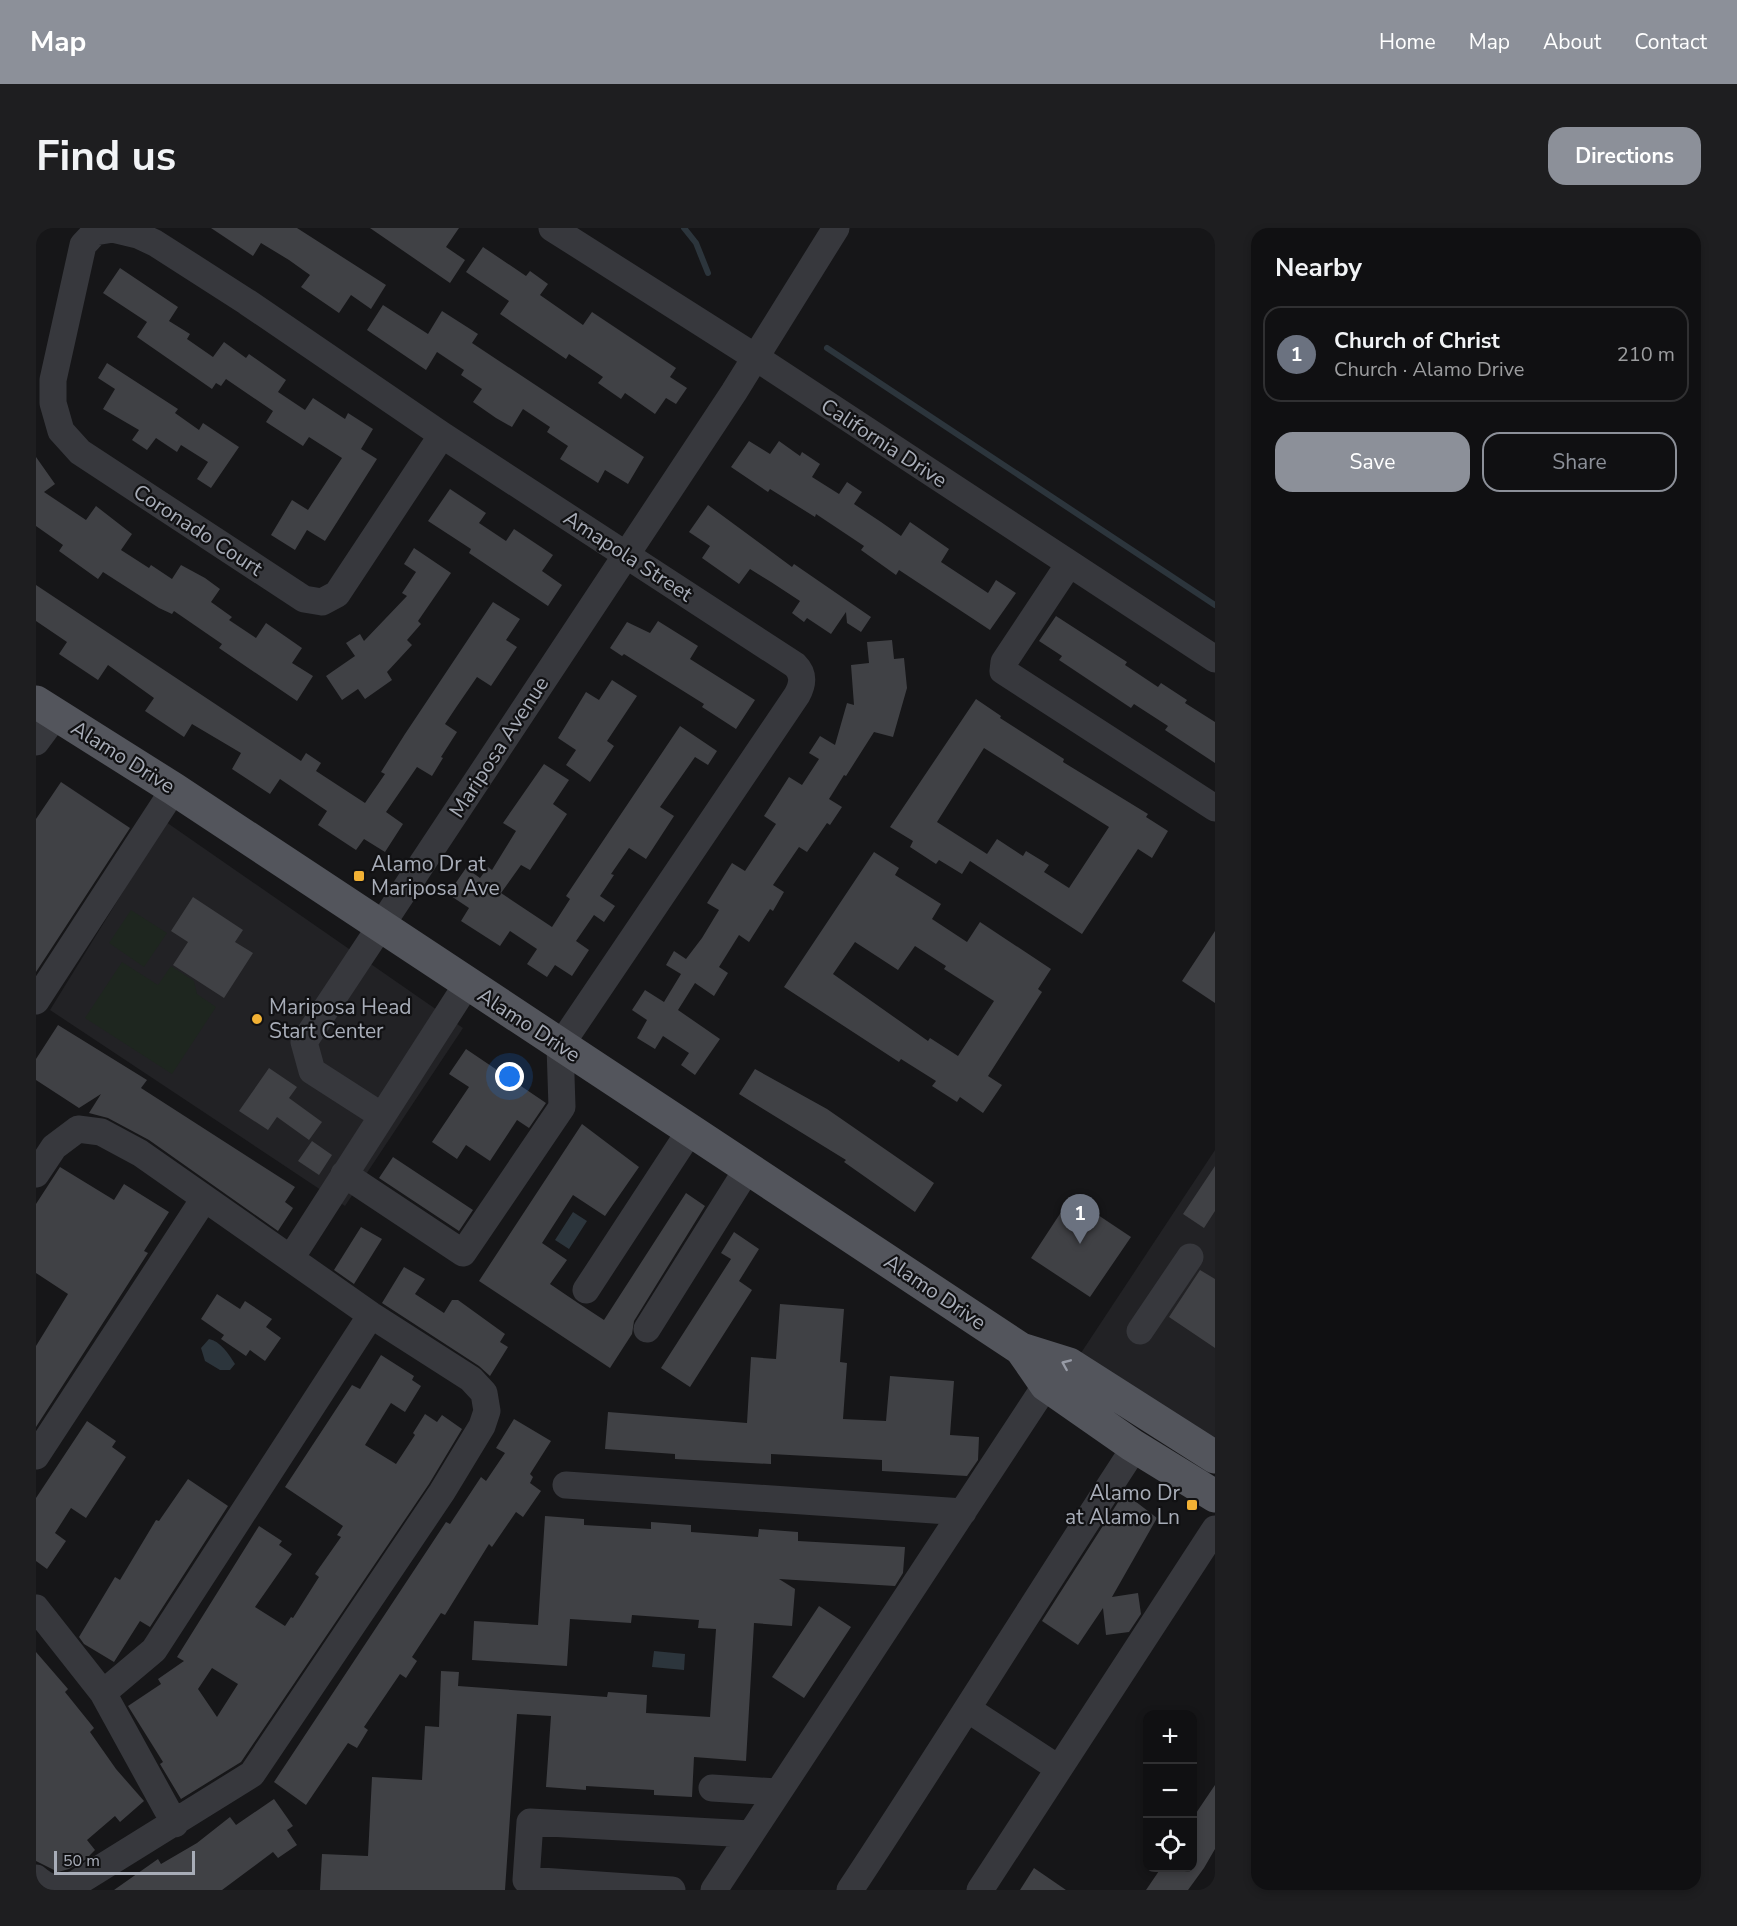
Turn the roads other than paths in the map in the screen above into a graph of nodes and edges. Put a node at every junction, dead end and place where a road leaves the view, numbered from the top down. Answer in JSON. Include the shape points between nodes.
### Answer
{"nodes":[{"id":1,"x":552,"y":228,"type":"edge"},
{"id":2,"x":836,"y":228,"type":"edge"},
{"id":3,"x":80,"y":252,"type":"joint"},
{"id":4,"x":755,"y":357,"type":"junction"},
{"id":5,"x":442,"y":435,"type":"junction"},
{"id":6,"x":626,"y":554,"type":"junction"},
{"id":7,"x":1070,"y":564,"type":"junction"},
{"id":8,"x":1215,"y":659,"type":"edge"},
{"id":9,"x":46,"y":708,"type":"edge"},
{"id":10,"x":36,"y":742,"type":"edge"},
{"id":11,"x":174,"y":789,"type":"junction"},
{"id":12,"x":1215,"y":808,"type":"edge"},
{"id":13,"x":381,"y":927,"type":"junction"},
{"id":14,"x":467,"y":984,"type":"junction"},
{"id":15,"x":36,"y":1001,"type":"edge"},
{"id":16,"x":560,"y":1046,"type":"junction"},
{"id":17,"x":382,"y":1116,"type":"junction"},
{"id":18,"x":690,"y":1131,"type":"junction"},
{"id":19,"x":748,"y":1168,"type":"junction"},
{"id":20,"x":36,"y":1174,"type":"edge"},
{"id":21,"x":344,"y":1174,"type":"junction"},
{"id":22,"x":204,"y":1199,"type":"junction"},
{"id":23,"x":1190,"y":1257,"type":"dead end"},
{"id":24,"x":291,"y":1258,"type":"junction"},
{"id":25,"x":586,"y":1290,"type":"dead end"},
{"id":26,"x":371,"y":1316,"type":"junction"},
{"id":27,"x":647,"y":1329,"type":"dead end"},
{"id":28,"x":1140,"y":1331,"type":"dead end"},
{"id":29,"x":1021,"y":1349,"type":"junction"},
{"id":30,"x":1046,"y":1385,"type":"junction"},
{"id":31,"x":1135,"y":1447,"type":"junction"},
{"id":32,"x":36,"y":1456,"type":"edge"},
{"id":33,"x":1215,"y":1457,"type":"edge"},
{"id":34,"x":1215,"y":1472,"type":"edge"},
{"id":35,"x":566,"y":1485,"type":"dead end"},
{"id":36,"x":1215,"y":1496,"type":"edge"},
{"id":37,"x":963,"y":1512,"type":"junction"},
{"id":38,"x":1215,"y":1529,"type":"edge"},
{"id":39,"x":36,"y":1608,"type":"edge"},
{"id":40,"x":103,"y":1693,"type":"junction"},
{"id":41,"x":969,"y":1710,"type":"junction"},
{"id":42,"x":1058,"y":1768,"type":"junction"},
{"id":43,"x":712,"y":1788,"type":"dead end"},
{"id":44,"x":777,"y":1792,"type":"junction"},
{"id":45,"x":175,"y":1824,"type":"junction"},
{"id":46,"x":750,"y":1834,"type":"junction"},
{"id":47,"x":36,"y":1878,"type":"edge"},
{"id":48,"x":672,"y":1890,"type":"edge"},
{"id":49,"x":714,"y":1890,"type":"edge"},
{"id":50,"x":850,"y":1890,"type":"edge"},
{"id":51,"x":980,"y":1890,"type":"edge"}],
"edges":[{"from":1,"to":4,"type":"street","name":"California Drive"},
{"from":2,"to":4,"type":"street","name":"Mariposa Avenue"},
{"from":3,"to":5,"type":"street","name":"Amapola Street","via":[[88,238],[104,229],[124,231],[155,243]]},
{"from":3,"to":5,"type":"street","name":"Coronado Court","via":[[53,380],[53,403],[61,431],[80,452],[304,599],[322,602],[337,594]]},
{"from":4,"to":6,"type":"street","name":"Mariposa Avenue"},
{"from":4,"to":7,"type":"street","name":"California Drive"},
{"from":5,"to":6,"type":"street","name":"Amapola Street"},
{"from":6,"to":13,"type":"street","name":"Mariposa Avenue"},
{"from":6,"to":16,"type":"street","name":"Amapola Street","via":[[795,665],[801,673],[801,687]]},
{"from":7,"to":8,"type":"street","name":"California Drive"},
{"from":7,"to":12,"type":"street","via":[[1004,662],[1003,671]]},
{"from":9,"to":10,"type":"street"},
{"from":9,"to":11,"type":"main road","name":"Alamo Drive"},
{"from":11,"to":13,"type":"main road","name":"Alamo Drive"},
{"from":11,"to":15,"type":"street"},
{"from":13,"to":14,"type":"main road","name":"Alamo Drive"},
{"from":13,"to":17,"type":"street","name":"Mariposa Avenue","via":[[304,1042],[312,1071]]},
{"from":14,"to":16,"type":"main road","name":"Alamo Drive"},
{"from":14,"to":17,"type":"street"},
{"from":16,"to":18,"type":"main road","name":"Alamo Drive"},
{"from":16,"to":21,"type":"street","via":[[562,1107],[463,1253]]},
{"from":17,"to":21,"type":"street"},
{"from":18,"to":19,"type":"main road","name":"Alamo Drive"},
{"from":18,"to":25,"type":"street"},
{"from":19,"to":27,"type":"street"},
{"from":19,"to":29,"type":"main road","name":"Alamo Drive"},
{"from":20,"to":22,"type":"street","via":[[54,1147],[78,1129],[101,1132],[140,1153]]},
{"from":21,"to":24,"type":"street"},
{"from":22,"to":24,"type":"street"},
{"from":22,"to":32,"type":"street"},
{"from":23,"to":28,"type":"street"},
{"from":24,"to":26,"type":"street"},
{"from":26,"to":40,"type":"street","via":[[154,1650]]},
{"from":26,"to":45,"type":"street","via":[[471,1379],[484,1393],[487,1411],[482,1426],[436,1502],[252,1774]]},
{"from":29,"to":30,"type":"main road","name":"Alamo Drive"},
{"from":33,"to":29,"type":"main road","name":"Alamo Drive","one_way":true,"via":[[1069,1364]]},
{"from":30,"to":31,"type":"main road","name":"Alamo Drive"},
{"from":30,"to":34,"type":"main road","via":[[1092,1398],[1177,1453]]},
{"from":30,"to":37,"type":"street"},
{"from":31,"to":36,"type":"main road","name":"Alamo Drive"},
{"from":31,"to":41,"type":"street","via":[[1028,1610]]},
{"from":35,"to":37,"type":"street"},
{"from":37,"to":44,"type":"street"},
{"from":38,"to":42,"type":"street"},
{"from":39,"to":40,"type":"street"},
{"from":40,"to":45,"type":"street"},
{"from":41,"to":42,"type":"street"},
{"from":41,"to":50,"type":"street"},
{"from":42,"to":51,"type":"street"},
{"from":43,"to":44,"type":"street"},
{"from":44,"to":46,"type":"street"},
{"from":45,"to":47,"type":"street","via":[[75,1884],[58,1889],[46,1887]]},
{"from":46,"to":48,"type":"street","via":[[530,1822],[525,1880]]},
{"from":46,"to":49,"type":"street"}]}
